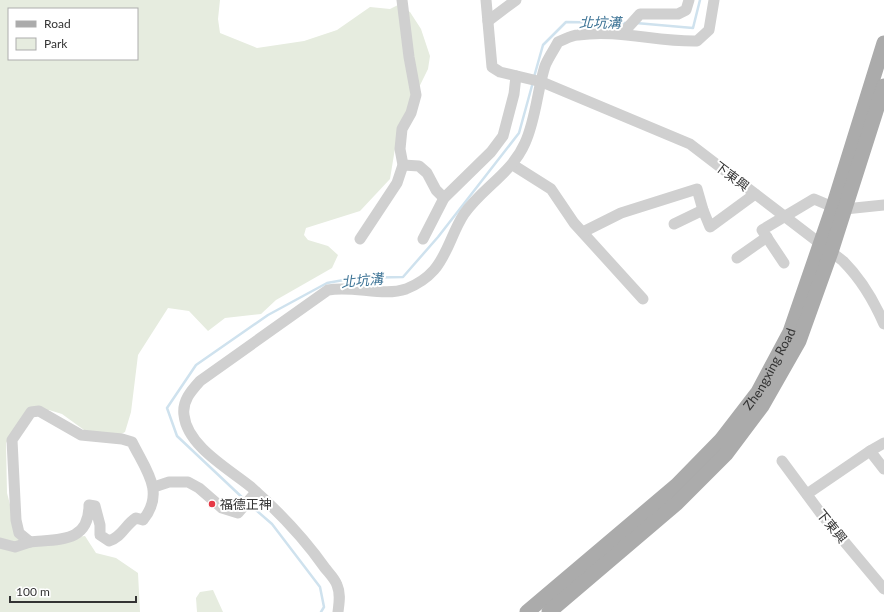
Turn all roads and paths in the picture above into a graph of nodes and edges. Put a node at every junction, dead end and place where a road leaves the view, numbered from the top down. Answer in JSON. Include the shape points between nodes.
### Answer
{"nodes":[{"id":1,"x":402,"y":0,"type":"edge"},
{"id":2,"x":486,"y":0,"type":"edge"},
{"id":3,"x":516,"y":0,"type":"edge"},
{"id":4,"x":689,"y":0,"type":"edge"},
{"id":5,"x":714,"y":0,"type":"edge"},
{"id":6,"x":488,"y":21,"type":"junction"},
{"id":7,"x":622,"y":34,"type":"junction"},
{"id":8,"x":884,"y":43,"type":"edge"},
{"id":9,"x":516,"y":76,"type":"junction"},
{"id":10,"x":541,"y":81,"type":"junction"},
{"id":11,"x":884,"y":86,"type":"edge"},
{"id":12,"x":403,"y":165,"type":"junction"},
{"id":13,"x":513,"y":165,"type":"junction"},
{"id":14,"x":755,"y":194,"type":"junction"},
{"id":15,"x":444,"y":198,"type":"junction"},
{"id":16,"x":884,"y":205,"type":"edge"},
{"id":17,"x":839,"y":208,"type":"junction"},
{"id":18,"x":703,"y":210,"type":"junction"},
{"id":19,"x":785,"y":216,"type":"junction"},
{"id":20,"x":674,"y":224,"type":"dead end"},
{"id":21,"x":583,"y":232,"type":"junction"},
{"id":22,"x":767,"y":237,"type":"junction"},
{"id":23,"x":360,"y":238,"type":"dead end"},
{"id":24,"x":423,"y":239,"type":"dead end"},
{"id":25,"x":826,"y":248,"type":"junction"},
{"id":26,"x":737,"y":258,"type":"dead end"},
{"id":27,"x":784,"y":263,"type":"dead end"},
{"id":28,"x":643,"y":299,"type":"dead end"},
{"id":29,"x":884,"y":324,"type":"edge"},
{"id":30,"x":884,"y":444,"type":"edge"},
{"id":31,"x":870,"y":451,"type":"junction"},
{"id":32,"x":782,"y":461,"type":"dead end"},
{"id":33,"x":884,"y":470,"type":"edge"},
{"id":34,"x":154,"y":487,"type":"junction"},
{"id":35,"x":256,"y":493,"type":"junction"},
{"id":36,"x":807,"y":494,"type":"junction"},
{"id":37,"x":30,"y":542,"type":"junction"},
{"id":38,"x":0,"y":544,"type":"edge"},
{"id":39,"x":884,"y":589,"type":"edge"},
{"id":40,"x":338,"y":612,"type":"edge"},
{"id":41,"x":527,"y":612,"type":"edge"},
{"id":42,"x":549,"y":612,"type":"edge"}],
"edges":[{"from":1,"to":12,"type":"lane","via":[[416,95],[411,113],[402,129],[400,149]]},
{"from":2,"to":6,"type":"lane"},
{"from":3,"to":6,"type":"lane"},
{"from":4,"to":7,"type":"lane","via":[[686,10],[678,14],[640,14]]},
{"from":5,"to":7,"type":"lane","via":[[709,30],[697,42],[673,42]]},
{"from":6,"to":9,"type":"lane","name":"下東興","via":[[492,66],[500,72]]},
{"from":7,"to":10,"type":"lane","via":[[577,35],[558,42],[545,66]]},
{"from":8,"to":17,"type":"main road","name":"Zhengxing Road"},
{"from":9,"to":10,"type":"lane","name":"下東興"},
{"from":9,"to":15,"type":"lane","via":[[503,136],[491,152]]},
{"from":10,"to":13,"type":"lane","via":[[526,142]]},
{"from":10,"to":14,"type":"lane","name":"下東興","via":[[690,144]]},
{"from":11,"to":17,"type":"main road","name":"Zhengxing Road"},
{"from":12,"to":15,"type":"lane","via":[[419,166]]},
{"from":12,"to":23,"type":"lane","via":[[397,183]]},
{"from":13,"to":21,"type":"lane","via":[[551,189]]},
{"from":13,"to":35,"type":"lane","via":[[465,213],[443,258],[419,283],[394,291],[340,288],[328,290],[212,372],[189,394],[183,414],[190,434],[206,452]]},
{"from":14,"to":18,"type":"lane","via":[[710,227]]},
{"from":14,"to":19,"type":"lane","name":"下東興"},
{"from":15,"to":24,"type":"lane"},
{"from":16,"to":17,"type":"lane"},
{"from":17,"to":19,"type":"lane","via":[[814,199]]},
{"from":17,"to":25,"type":"main road","name":"Zhengxing Road"},
{"from":18,"to":20,"type":"lane"},
{"from":18,"to":21,"type":"lane","via":[[697,189],[621,213]]},
{"from":19,"to":22,"type":"lane","via":[[762,230]]},
{"from":19,"to":25,"type":"lane","name":"下東興"},
{"from":21,"to":28,"type":"lane"},
{"from":22,"to":26,"type":"lane"},
{"from":22,"to":27,"type":"lane"},
{"from":25,"to":29,"type":"lane","name":"下東興","via":[[844,260],[853,271],[875,304]]},
{"from":25,"to":41,"type":"main road","name":"Zhengxing Road","via":[[790,332],[758,392],[721,440],[677,485]]},
{"from":25,"to":42,"type":"main road","name":"Zhengxing Road","via":[[799,340],[762,406],[726,454],[677,503]]},
{"from":30,"to":31,"type":"lane"},
{"from":31,"to":33,"type":"lane"},
{"from":31,"to":36,"type":"lane"},
{"from":32,"to":36,"type":"lane","name":"下東興"},
{"from":34,"to":35,"type":"lane","via":[[169,482],[188,482],[222,508],[238,513]]},
{"from":34,"to":37,"type":"lane","via":[[150,512],[143,520],[136,518],[130,522],[118,538],[110,541],[100,534],[95,506],[89,505],[89,517],[80,533],[67,538]]},
{"from":34,"to":37,"type":"lane","via":[[132,442],[81,434],[39,411],[31,412],[12,440],[16,520],[19,534]]},
{"from":35,"to":40,"type":"lane","via":[[304,540],[337,584],[340,596]]},
{"from":36,"to":39,"type":"lane","name":"下東興"},
{"from":37,"to":38,"type":"lane","via":[[15,547]]}]}
